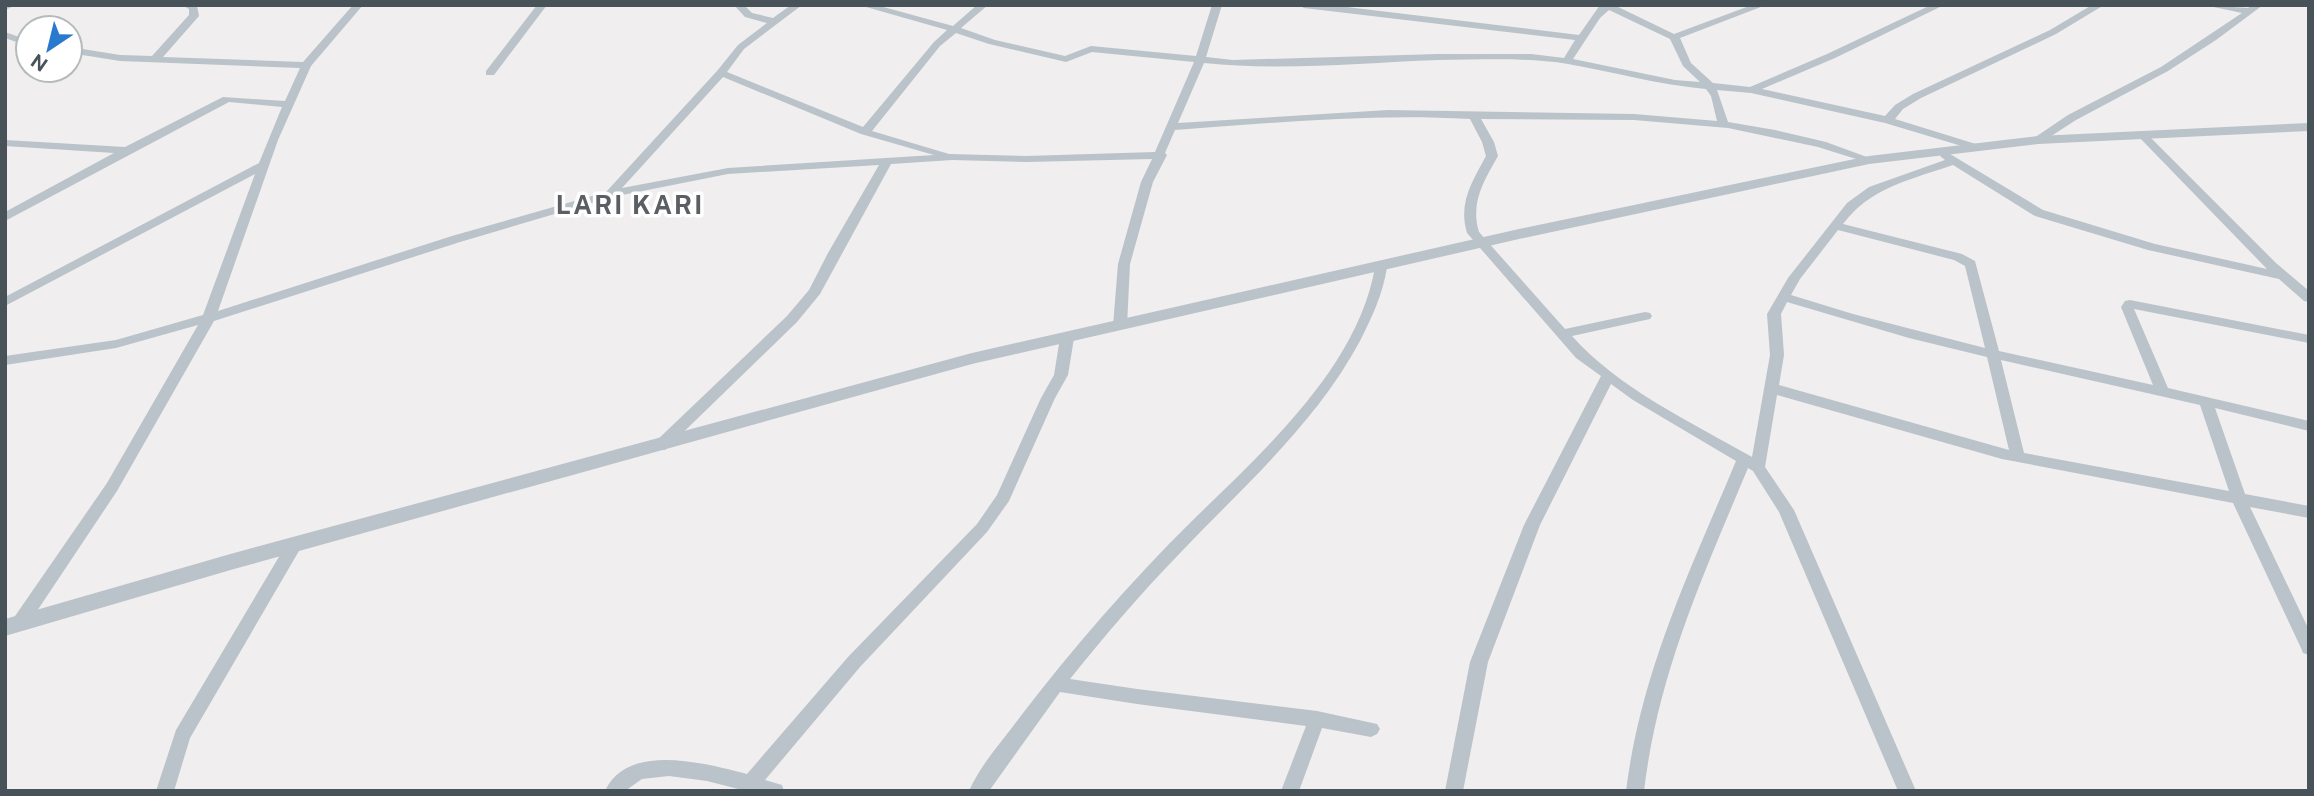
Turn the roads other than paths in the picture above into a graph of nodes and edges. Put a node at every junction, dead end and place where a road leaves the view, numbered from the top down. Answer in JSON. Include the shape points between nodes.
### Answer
{"nodes":[{"id":1,"x":11,"y":5,"type":"edge"},
{"id":2,"x":187,"y":5,"type":"edge"},
{"id":3,"x":358,"y":5,"type":"edge"},
{"id":4,"x":542,"y":5,"type":"edge"},
{"id":5,"x":739,"y":5,"type":"edge"},
{"id":6,"x":797,"y":5,"type":"edge"},
{"id":7,"x":864,"y":5,"type":"edge"},
{"id":8,"x":983,"y":5,"type":"edge"},
{"id":9,"x":1217,"y":5,"type":"edge"},
{"id":10,"x":1304,"y":5,"type":"edge"},
{"id":11,"x":1761,"y":5,"type":"edge"},
{"id":12,"x":1940,"y":5,"type":"edge"},
{"id":13,"x":2099,"y":5,"type":"edge"},
{"id":14,"x":2208,"y":5,"type":"edge"},
{"id":15,"x":1607,"y":6,"type":"edge"},
{"id":16,"x":5,"y":7,"type":"edge"},
{"id":17,"x":1356,"y":8,"type":"edge"},
{"id":18,"x":2254,"y":8,"type":"edge"},
{"id":19,"x":773,"y":21,"type":"junction"},
{"id":20,"x":954,"y":29,"type":"junction"},
{"id":21,"x":1674,"y":37,"type":"junction"},
{"id":22,"x":1580,"y":38,"type":"junction"},
{"id":23,"x":84,"y":52,"type":"edge"},
{"id":24,"x":154,"y":60,"type":"junction"},
{"id":25,"x":1200,"y":61,"type":"junction"},
{"id":26,"x":1566,"y":61,"type":"junction"},
{"id":27,"x":306,"y":65,"type":"junction"},
{"id":28,"x":490,"y":73,"type":"dead end"},
{"id":29,"x":722,"y":73,"type":"junction"},
{"id":30,"x":1709,"y":85,"type":"junction"},
{"id":31,"x":1751,"y":90,"type":"junction"},
{"id":32,"x":288,"y":104,"type":"junction"},
{"id":33,"x":1474,"y":116,"type":"junction"},
{"id":34,"x":1888,"y":120,"type":"junction"},
{"id":35,"x":1723,"y":122,"type":"junction"},
{"id":36,"x":1170,"y":127,"type":"junction"},
{"id":37,"x":2309,"y":127,"type":"edge"},
{"id":38,"x":865,"y":132,"type":"junction"},
{"id":39,"x":2141,"y":135,"type":"junction"},
{"id":40,"x":2038,"y":140,"type":"junction"},
{"id":41,"x":5,"y":143,"type":"edge"},
{"id":42,"x":1975,"y":147,"type":"junction"},
{"id":43,"x":127,"y":150,"type":"junction"},
{"id":44,"x":1161,"y":155,"type":"junction"},
{"id":45,"x":1946,"y":156,"type":"junction"},
{"id":46,"x":952,"y":157,"type":"junction"},
{"id":47,"x":1870,"y":159,"type":"junction"},
{"id":48,"x":886,"y":163,"type":"junction"},
{"id":49,"x":263,"y":165,"type":"junction"},
{"id":50,"x":610,"y":194,"type":"junction"},
{"id":51,"x":5,"y":217,"type":"edge"},
{"id":52,"x":1838,"y":226,"type":"junction"},
{"id":53,"x":1482,"y":244,"type":"junction"},
{"id":54,"x":1381,"y":267,"type":"junction"},
{"id":55,"x":2284,"y":276,"type":"junction"},
{"id":56,"x":1784,"y":297,"type":"junction"},
{"id":57,"x":2309,"y":298,"type":"edge"},
{"id":58,"x":5,"y":302,"type":"edge"},
{"id":59,"x":1645,"y":316,"type":"dead end"},
{"id":60,"x":209,"y":318,"type":"junction"},
{"id":61,"x":1120,"y":326,"type":"junction"},
{"id":62,"x":1562,"y":334,"type":"junction"},
{"id":63,"x":1067,"y":338,"type":"junction"},
{"id":64,"x":2309,"y":339,"type":"edge"},
{"id":65,"x":1991,"y":351,"type":"junction"},
{"id":66,"x":5,"y":361,"type":"edge"},
{"id":67,"x":1608,"y":375,"type":"junction"},
{"id":68,"x":1771,"y":388,"type":"junction"},
{"id":69,"x":2162,"y":390,"type":"junction"},
{"id":70,"x":2204,"y":400,"type":"junction"},
{"id":71,"x":2309,"y":425,"type":"edge"},
{"id":72,"x":660,"y":446,"type":"junction"},
{"id":73,"x":2018,"y":457,"type":"junction"},
{"id":74,"x":1751,"y":463,"type":"junction"},
{"id":75,"x":2239,"y":499,"type":"junction"},
{"id":76,"x":2309,"y":512,"type":"edge"},
{"id":77,"x":295,"y":544,"type":"junction"},
{"id":78,"x":12,"y":626,"type":"edge"},
{"id":79,"x":2307,"y":642,"type":"edge"},
{"id":80,"x":1059,"y":684,"type":"junction"},
{"id":81,"x":1317,"y":719,"type":"junction"},
{"id":82,"x":1371,"y":729,"type":"dead end"},
{"id":83,"x":751,"y":783,"type":"junction"},
{"id":84,"x":164,"y":791,"type":"edge"},
{"id":85,"x":614,"y":791,"type":"edge"},
{"id":86,"x":775,"y":791,"type":"edge"},
{"id":87,"x":978,"y":791,"type":"edge"},
{"id":88,"x":1290,"y":791,"type":"edge"},
{"id":89,"x":1454,"y":791,"type":"edge"},
{"id":90,"x":1635,"y":791,"type":"edge"},
{"id":91,"x":1907,"y":791,"type":"edge"}],
"edges":[{"from":1,"to":16,"type":"street"},
{"from":2,"to":24,"type":"street","via":[[194,8],[194,16]]},
{"from":3,"to":27,"type":"street"},
{"from":4,"to":28,"type":"street"},
{"from":5,"to":19,"type":"street","via":[[748,16]]},
{"from":6,"to":19,"type":"street"},
{"from":7,"to":20,"type":"street"},
{"from":8,"to":20,"type":"street"},
{"from":9,"to":25,"type":"street"},
{"from":10,"to":17,"type":"street"},
{"from":11,"to":21,"type":"street"},
{"from":12,"to":31,"type":"street"},
{"from":13,"to":34,"type":"street","via":[[2053,32],[1917,96]]},
{"from":14,"to":18,"type":"street"},
{"from":15,"to":21,"type":"street"},
{"from":15,"to":22,"type":"street"},
{"from":17,"to":22,"type":"street"},
{"from":18,"to":40,"type":"street","via":[[2203,45],[2062,121]]},
{"from":19,"to":29,"type":"street","via":[[741,47]]},
{"from":20,"to":25,"type":"street","via":[[1066,59],[1091,49]]},
{"from":20,"to":38,"type":"street"},
{"from":21,"to":30,"type":"street","via":[[1687,64]]},
{"from":22,"to":26,"type":"street"},
{"from":23,"to":24,"type":"street"},
{"from":24,"to":27,"type":"street"},
{"from":25,"to":26,"type":"street","via":[[1518,57]]},
{"from":25,"to":36,"type":"street"},
{"from":26,"to":30,"type":"street","via":[[1675,83]]},
{"from":27,"to":32,"type":"street"},
{"from":29,"to":38,"type":"street"},
{"from":29,"to":50,"type":"street"},
{"from":30,"to":31,"type":"street"},
{"from":30,"to":35,"type":"street"},
{"from":31,"to":34,"type":"street"},
{"from":32,"to":43,"type":"street","via":[[227,99]]},
{"from":32,"to":49,"type":"street"},
{"from":33,"to":35,"type":"street","via":[[1668,117]]},
{"from":33,"to":36,"type":"street","via":[[1419,113]]},
{"from":33,"to":53,"type":"street","via":[[1492,156],[1471,195],[1467,216]]},
{"from":34,"to":42,"type":"street"},
{"from":35,"to":47,"type":"street","via":[[1826,143]]},
{"from":36,"to":44,"type":"street"},
{"from":37,"to":39,"type":"street"},
{"from":38,"to":46,"type":"street"},
{"from":39,"to":40,"type":"street"},
{"from":39,"to":55,"type":"street"},
{"from":40,"to":42,"type":"street"},
{"from":41,"to":43,"type":"street"},
{"from":42,"to":45,"type":"street"},
{"from":43,"to":51,"type":"street"},
{"from":44,"to":46,"type":"street"},
{"from":44,"to":61,"type":"street","via":[[1147,182],[1124,264]]},
{"from":45,"to":47,"type":"street"},
{"from":45,"to":52,"type":"street","via":[[1873,189],[1851,205]]},
{"from":45,"to":55,"type":"street","via":[[2039,213],[2151,247]]},
{"from":46,"to":48,"type":"street"},
{"from":47,"to":53,"type":"street"},
{"from":48,"to":50,"type":"street","via":[[728,171]]},
{"from":48,"to":72,"type":"street","via":[[815,291]]},
{"from":49,"to":58,"type":"street"},
{"from":49,"to":60,"type":"street"},
{"from":50,"to":60,"type":"street"},
{"from":52,"to":56,"type":"street","via":[[1794,278]]},
{"from":52,"to":65,"type":"street","via":[[1971,264]]},
{"from":53,"to":54,"type":"street"},
{"from":53,"to":62,"type":"street"},
{"from":54,"to":61,"type":"street"},
{"from":54,"to":80,"type":"street","via":[[1378,290],[1346,359],[1309,409],[1253,472],[1151,572],[1094,635]]},
{"from":55,"to":57,"type":"street"},
{"from":56,"to":65,"type":"street"},
{"from":56,"to":68,"type":"street","via":[[1774,314],[1777,355]]},
{"from":59,"to":62,"type":"street"},
{"from":60,"to":66,"type":"street","via":[[117,344]]},
{"from":60,"to":78,"type":"street","via":[[112,487]]},
{"from":61,"to":63,"type":"street"},
{"from":62,"to":67,"type":"street"},
{"from":63,"to":72,"type":"street","via":[[972,359]]},
{"from":63,"to":83,"type":"street","via":[[1061,376],[1004,497],[982,528],[854,662]]},
{"from":64,"to":69,"type":"street","via":[[2130,304],[2130,317]]},
{"from":65,"to":69,"type":"street"},
{"from":65,"to":73,"type":"street"},
{"from":67,"to":74,"type":"street"},
{"from":67,"to":89,"type":"street","via":[[1532,525],[1479,662]]},
{"from":68,"to":73,"type":"street"},
{"from":68,"to":74,"type":"street"},
{"from":69,"to":70,"type":"street"},
{"from":70,"to":71,"type":"street"},
{"from":70,"to":75,"type":"street"},
{"from":72,"to":77,"type":"street"},
{"from":73,"to":75,"type":"street"},
{"from":74,"to":90,"type":"street","via":[[1664,658],[1648,712]]},
{"from":74,"to":91,"type":"street","via":[[1786,510]]},
{"from":75,"to":76,"type":"street"},
{"from":75,"to":79,"type":"street"},
{"from":77,"to":78,"type":"street"},
{"from":77,"to":84,"type":"street","via":[[182,736]]},
{"from":80,"to":81,"type":"street","via":[[1127,697]]},
{"from":80,"to":87,"type":"street"},
{"from":81,"to":82,"type":"street"},
{"from":81,"to":88,"type":"street"},
{"from":83,"to":85,"type":"street","via":[[670,769],[641,770]]},
{"from":83,"to":86,"type":"street"}]}
